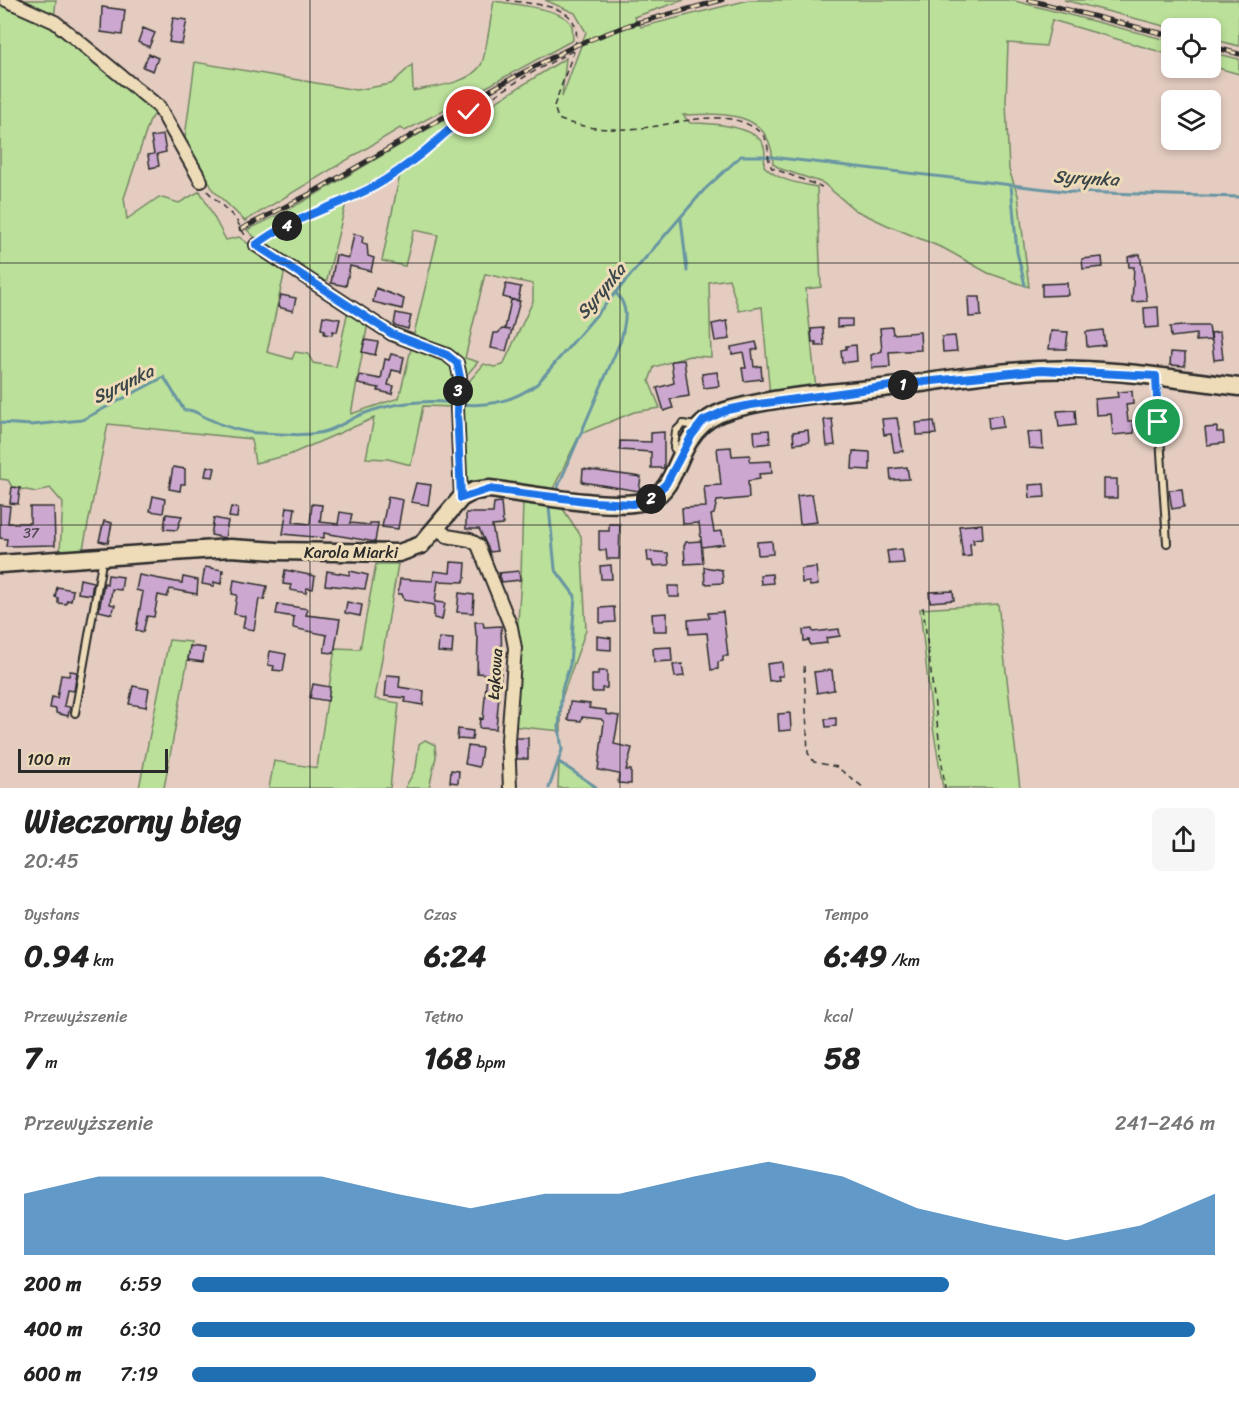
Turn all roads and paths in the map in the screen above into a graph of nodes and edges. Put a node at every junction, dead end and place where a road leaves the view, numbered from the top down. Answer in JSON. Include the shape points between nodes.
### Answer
{"nodes":[{"id":1,"x":6,"y":0,"type":"edge"},
{"id":2,"x":507,"y":0,"type":"edge"},
{"id":3,"x":574,"y":51,"type":"junction"},
{"id":4,"x":201,"y":181,"type":"joint"},
{"id":5,"x":822,"y":187,"type":"dead end"},
{"id":6,"x":256,"y":245,"type":"junction"},
{"id":7,"x":1156,"y":376,"type":"junction"},
{"id":8,"x":1239,"y":387,"type":"edge"},
{"id":9,"x":461,"y":498,"type":"junction"},
{"id":10,"x":435,"y":527,"type":"junction"},
{"id":11,"x":1167,"y":543,"type":"dead end"},
{"id":12,"x":103,"y":557,"type":"junction"},
{"id":13,"x":0,"y":564,"type":"edge"},
{"id":14,"x":923,"y":607,"type":"dead end"},
{"id":15,"x":804,"y":666,"type":"dead end"},
{"id":16,"x":75,"y":713,"type":"dead end"},
{"id":17,"x":510,"y":788,"type":"edge"},
{"id":18,"x":864,"y":788,"type":"edge"},
{"id":19,"x":945,"y":788,"type":"edge"}],
"edges":[{"from":1,"to":4,"type":"street","via":[[64,28],[159,107]]},
{"from":2,"to":3,"type":"path","via":[[565,11],[575,23]]},
{"from":3,"to":5,"type":"path","via":[[554,106],[558,119],[571,125],[611,128],[650,127],[704,118],[732,120],[762,134],[767,140],[769,163],[777,172]]},
{"from":3,"to":6,"type":"path","via":[[469,112],[408,165],[374,186],[273,233]]},
{"from":4,"to":6,"type":"path"},
{"from":6,"to":9,"type":"street","via":[[392,334],[452,358],[459,369]]},
{"from":7,"to":8,"type":"street"},
{"from":7,"to":9,"type":"street","via":[[1041,370],[751,405],[703,421],[657,495],[649,500],[632,504],[489,489]]},
{"from":7,"to":11,"type":"lane"},
{"from":9,"to":10,"type":"street","name":"Karola Miarki"},
{"from":10,"to":12,"type":"street","name":"Karola Miarki","via":[[421,545],[399,553],[230,548]]},
{"from":10,"to":17,"type":"street","name":"Łąkowa","via":[[447,536],[478,545],[511,627],[515,648],[508,740]]},
{"from":12,"to":13,"type":"street","name":"Karola Miarki"},
{"from":12,"to":16,"type":"lane"},
{"from":14,"to":19,"type":"path"},
{"from":15,"to":18,"type":"path","via":[[808,753],[814,762],[837,767]]}]}
